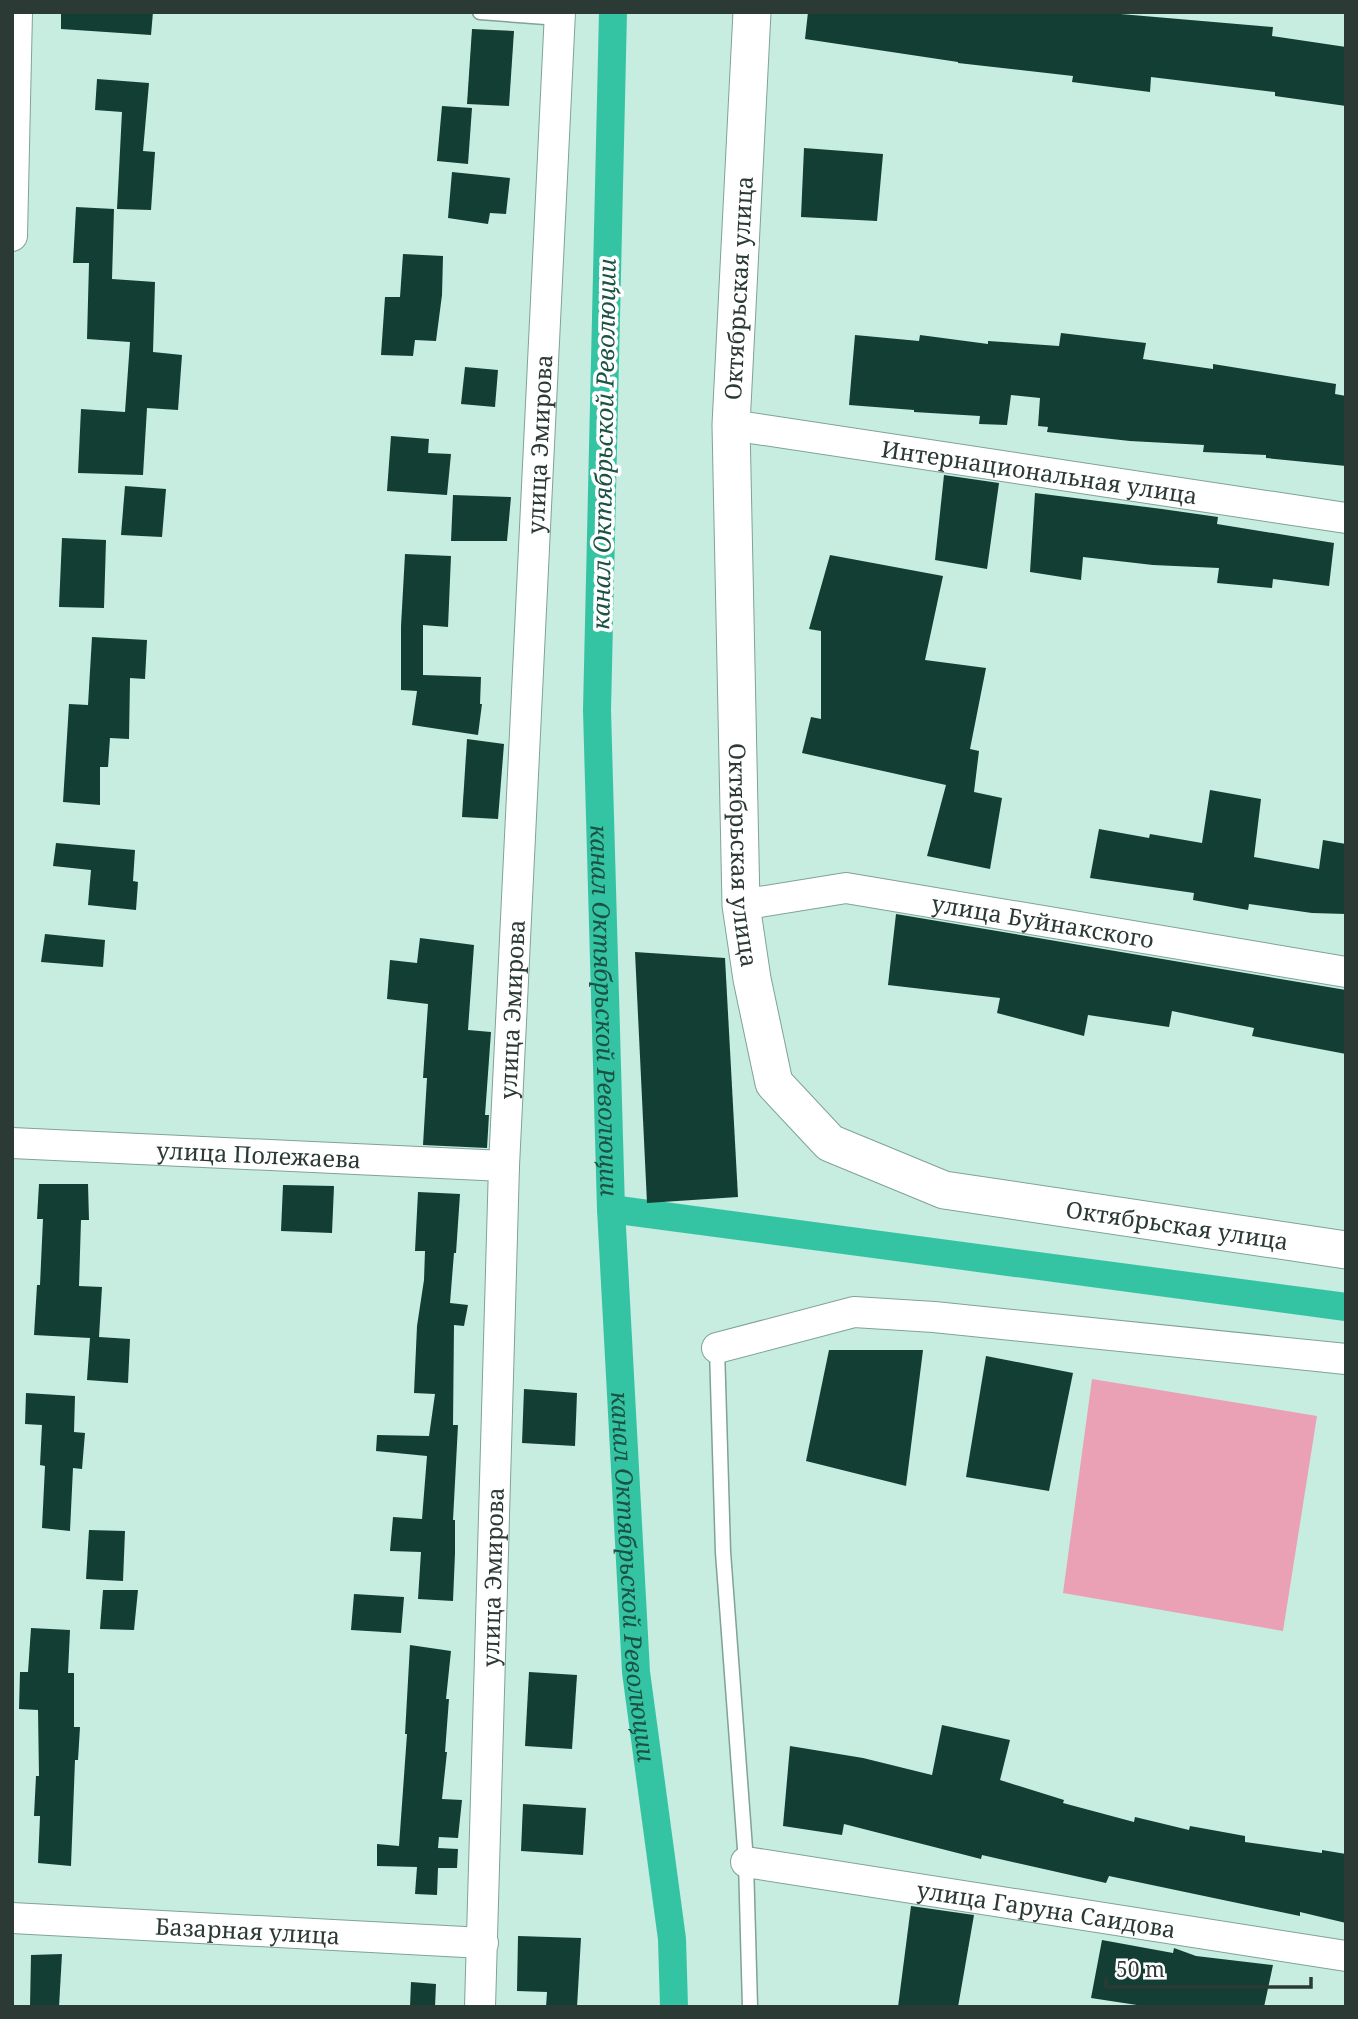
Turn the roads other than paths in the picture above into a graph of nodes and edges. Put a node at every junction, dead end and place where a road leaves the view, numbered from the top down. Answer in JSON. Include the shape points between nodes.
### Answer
{"nodes":[{"id":1,"x":17,"y":12,"type":"edge"},
{"id":2,"x":480,"y":12,"type":"edge"},
{"id":3,"x":752,"y":12,"type":"edge"},
{"id":4,"x":560,"y":15,"type":"edge"},
{"id":5,"x":12,"y":236,"type":"edge"},
{"id":6,"x":731,"y":425,"type":"junction"},
{"id":7,"x":1346,"y":518,"type":"edge"},
{"id":8,"x":741,"y":905,"type":"junction"},
{"id":9,"x":1346,"y":972,"type":"edge"},
{"id":10,"x":12,"y":1143,"type":"edge"},
{"id":11,"x":504,"y":1166,"type":"junction"},
{"id":12,"x":1346,"y":1250,"type":"edge"},
{"id":13,"x":717,"y":1348,"type":"joint"},
{"id":14,"x":1346,"y":1359,"type":"edge"},
{"id":15,"x":746,"y":1862,"type":"junction"},
{"id":16,"x":12,"y":1918,"type":"edge"},
{"id":17,"x":483,"y":1943,"type":"junction"},
{"id":18,"x":1346,"y":1956,"type":"edge"},
{"id":19,"x":480,"y":2007,"type":"edge"},
{"id":20,"x":750,"y":2007,"type":"edge"}],
"edges":[{"from":1,"to":5,"type":"street"},
{"from":2,"to":4,"type":"lane"},
{"from":3,"to":6,"type":"street","name":"Октябрьская улица"},
{"from":4,"to":11,"type":"street","name":"улица Эмирова"},
{"from":6,"to":7,"type":"street","name":"Интернациональная улица"},
{"from":6,"to":8,"type":"street","name":"Октябрьская улица"},
{"from":8,"to":9,"type":"street","name":"улица Буйнакского","via":[[846,888]]},
{"from":8,"to":12,"type":"street","name":"Октябрьская улица","via":[[774,1083],[830,1143],[944,1190]]},
{"from":10,"to":11,"type":"street","name":"улица Полежаева"},
{"from":11,"to":17,"type":"street","name":"улица Эмирова"},
{"from":13,"to":14,"type":"street","via":[[854,1312]]},
{"from":13,"to":15,"type":"lane","via":[[723,1552]]},
{"from":15,"to":18,"type":"street","name":"улица Гаруна Саидова"},
{"from":15,"to":20,"type":"lane"},
{"from":16,"to":17,"type":"street","name":"Базарная улица"},
{"from":17,"to":19,"type":"street","name":"улица Эмирова"}]}
